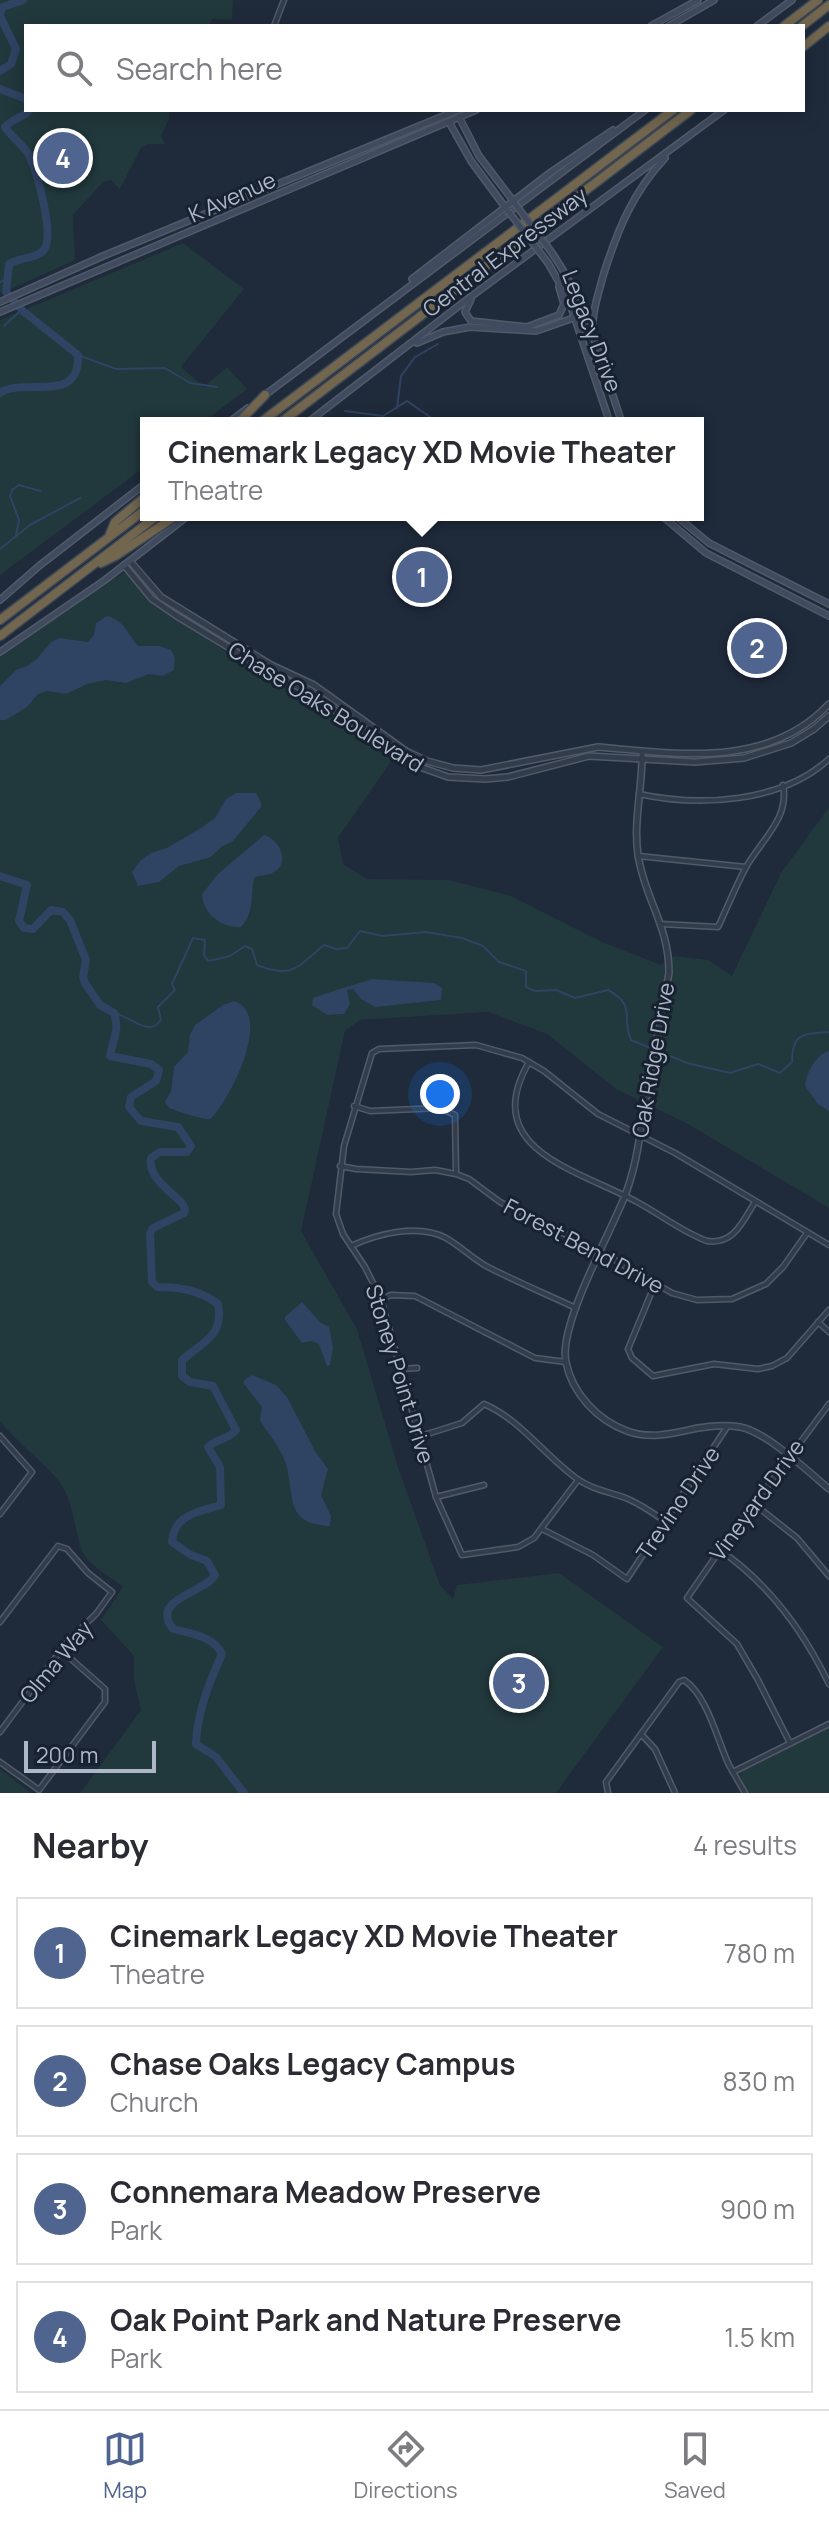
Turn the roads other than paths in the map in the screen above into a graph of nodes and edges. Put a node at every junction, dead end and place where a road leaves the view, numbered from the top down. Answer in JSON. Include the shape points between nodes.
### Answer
{"nodes":[{"id":1,"x":284,"y":0,"type":"edge"},
{"id":2,"x":698,"y":0,"type":"edge"},
{"id":3,"x":714,"y":0,"type":"edge"},
{"id":4,"x":792,"y":0,"type":"edge"},
{"id":5,"x":818,"y":0,"type":"edge"},
{"id":6,"x":829,"y":5,"type":"edge"},
{"id":7,"x":275,"y":24,"type":"edge"},
{"id":8,"x":655,"y":24,"type":"edge"},
{"id":9,"x":672,"y":24,"type":"edge"},
{"id":10,"x":760,"y":24,"type":"edge"},
{"id":11,"x":787,"y":24,"type":"edge"},
{"id":12,"x":805,"y":24,"type":"edge"},
{"id":13,"x":829,"y":28,"type":"edge"},
{"id":14,"x":805,"y":47,"type":"edge"},
{"id":15,"x":450,"y":112,"type":"edge"},
{"id":16,"x":642,"y":112,"type":"edge"},
{"id":17,"x":642,"y":112,"type":"edge"},
{"id":18,"x":670,"y":112,"type":"edge"},
{"id":19,"x":688,"y":112,"type":"edge"},
{"id":20,"x":721,"y":112,"type":"edge"},
{"id":21,"x":459,"y":114,"type":"edge"},
{"id":22,"x":449,"y":122,"type":"junction"},
{"id":23,"x":677,"y":146,"type":"junction"},
{"id":24,"x":479,"y":156,"type":"junction"},
{"id":25,"x":471,"y":161,"type":"junction"},
{"id":26,"x":294,"y":178,"type":"junction"},
{"id":27,"x":298,"y":185,"type":"junction"},
{"id":28,"x":514,"y":203,"type":"junction"},
{"id":29,"x":229,"y":205,"type":"junction"},
{"id":30,"x":507,"y":209,"type":"junction"},
{"id":31,"x":233,"y":213,"type":"junction"},
{"id":32,"x":150,"y":237,"type":"junction"},
{"id":33,"x":155,"y":248,"type":"junction"},
{"id":34,"x":557,"y":278,"type":"junction"},
{"id":35,"x":473,"y":295,"type":"junction"},
{"id":36,"x":0,"y":302,"type":"edge"},
{"id":37,"x":385,"y":304,"type":"junction"},
{"id":38,"x":0,"y":312,"type":"edge"},
{"id":39,"x":585,"y":314,"type":"junction"},
{"id":40,"x":574,"y":318,"type":"junction"},
{"id":41,"x":592,"y":335,"type":"junction"},
{"id":42,"x":406,"y":349,"type":"junction"},
{"id":43,"x":597,"y":386,"type":"junction"},
{"id":44,"x":611,"y":390,"type":"junction"},
{"id":45,"x":265,"y":395,"type":"junction"},
{"id":46,"x":236,"y":417,"type":"edge"},
{"id":47,"x":244,"y":417,"type":"edge"},
{"id":48,"x":268,"y":417,"type":"edge"},
{"id":49,"x":288,"y":417,"type":"edge"},
{"id":50,"x":315,"y":417,"type":"edge"},
{"id":51,"x":608,"y":417,"type":"edge"},
{"id":52,"x":620,"y":417,"type":"edge"},
{"id":53,"x":140,"y":488,"type":"edge"},
{"id":54,"x":140,"y":501,"type":"edge"},
{"id":55,"x":140,"y":514,"type":"edge"},
{"id":56,"x":150,"y":521,"type":"edge"},
{"id":57,"x":168,"y":521,"type":"edge"},
{"id":58,"x":181,"y":521,"type":"edge"},
{"id":59,"x":668,"y":521,"type":"edge"},
{"id":60,"x":682,"y":521,"type":"edge"},
{"id":61,"x":108,"y":538,"type":"junction"},
{"id":62,"x":702,"y":538,"type":"junction"},
{"id":63,"x":695,"y":546,"type":"junction"},
{"id":64,"x":130,"y":561,"type":"junction"},
{"id":65,"x":124,"y":565,"type":"junction"},
{"id":66,"x":85,"y":570,"type":"junction"},
{"id":67,"x":768,"y":573,"type":"junction"},
{"id":68,"x":764,"y":582,"type":"junction"},
{"id":69,"x":0,"y":600,"type":"edge"},
{"id":70,"x":829,"y":604,"type":"edge"},
{"id":71,"x":192,"y":615,"type":"junction"},
{"id":72,"x":829,"y":616,"type":"edge"},
{"id":73,"x":0,"y":620,"type":"edge"},
{"id":74,"x":187,"y":622,"type":"junction"},
{"id":75,"x":0,"y":636,"type":"edge"},
{"id":76,"x":0,"y":652,"type":"edge"},
{"id":77,"x":269,"y":668,"type":"junction"},
{"id":78,"x":829,"y":704,"type":"edge"},
{"id":79,"x":350,"y":711,"type":"junction"},
{"id":80,"x":829,"y":716,"type":"edge"},
{"id":81,"x":345,"y":718,"type":"junction"},
{"id":82,"x":642,"y":751,"type":"junction"},
{"id":83,"x":744,"y":754,"type":"junction"},
{"id":84,"x":642,"y":759,"type":"junction"},
{"id":85,"x":829,"y":759,"type":"edge"},
{"id":86,"x":427,"y":761,"type":"junction"},
{"id":87,"x":423,"y":769,"type":"junction"},
{"id":88,"x":460,"y":769,"type":"junction"},
{"id":89,"x":458,"y":778,"type":"junction"},
{"id":90,"x":783,"y":785,"type":"junction"},
{"id":91,"x":639,"y":794,"type":"junction"},
{"id":92,"x":638,"y":856,"type":"junction"},
{"id":93,"x":746,"y":867,"type":"junction"},
{"id":94,"x":661,"y":924,"type":"junction"},
{"id":95,"x":529,"y":1062,"type":"junction"},
{"id":96,"x":354,"y":1106,"type":"junction"},
{"id":97,"x":639,"y":1136,"type":"junction"},
{"id":98,"x":340,"y":1166,"type":"junction"},
{"id":99,"x":456,"y":1174,"type":"junction"},
{"id":100,"x":625,"y":1197,"type":"junction"},
{"id":101,"x":755,"y":1202,"type":"junction"},
{"id":102,"x":807,"y":1233,"type":"junction"},
{"id":103,"x":829,"y":1245,"type":"edge"},
{"id":104,"x":351,"y":1246,"type":"junction"},
{"id":105,"x":601,"y":1252,"type":"junction"},
{"id":106,"x":655,"y":1284,"type":"junction"},
{"id":107,"x":381,"y":1299,"type":"junction"},
{"id":108,"x":576,"y":1308,"type":"junction"},
{"id":109,"x":829,"y":1310,"type":"edge"},
{"id":110,"x":818,"y":1322,"type":"junction"},
{"id":111,"x":829,"y":1332,"type":"edge"},
{"id":112,"x":566,"y":1362,"type":"junction"},
{"id":113,"x":417,"y":1368,"type":"dead end"},
{"id":114,"x":401,"y":1369,"type":"junction"},
{"id":115,"x":829,"y":1404,"type":"edge"},
{"id":116,"x":827,"y":1411,"type":"edge"},
{"id":117,"x":727,"y":1427,"type":"junction"},
{"id":118,"x":0,"y":1436,"type":"edge"},
{"id":119,"x":421,"y":1436,"type":"junction"},
{"id":120,"x":789,"y":1456,"type":"junction"},
{"id":121,"x":578,"y":1480,"type":"junction"},
{"id":122,"x":484,"y":1485,"type":"dead end"},
{"id":123,"x":829,"y":1489,"type":"edge"},
{"id":124,"x":436,"y":1497,"type":"junction"},
{"id":125,"x":754,"y":1504,"type":"junction"},
{"id":126,"x":0,"y":1514,"type":"edge"},
{"id":127,"x":666,"y":1522,"type":"junction"},
{"id":128,"x":542,"y":1529,"type":"junction"},
{"id":129,"x":720,"y":1550,"type":"junction"},
{"id":130,"x":829,"y":1576,"type":"edge"},
{"id":131,"x":0,"y":1622,"type":"edge"},
{"id":132,"x":61,"y":1650,"type":"junction"},
{"id":133,"x":829,"y":1684,"type":"edge"},
{"id":134,"x":829,"y":1724,"type":"edge"},
{"id":135,"x":0,"y":1732,"type":"edge"},
{"id":136,"x":641,"y":1734,"type":"junction"},
{"id":137,"x":790,"y":1743,"type":"junction"},
{"id":138,"x":0,"y":1762,"type":"edge"},
{"id":139,"x":733,"y":1772,"type":"junction"},
{"id":140,"x":608,"y":1793,"type":"edge"},
{"id":141,"x":675,"y":1793,"type":"edge"},
{"id":142,"x":745,"y":1793,"type":"edge"}],
"edges":[{"from":1,"to":7,"type":"street"},
{"from":2,"to":8,"type":"main road"},
{"from":3,"to":9,"type":"main road"},
{"from":4,"to":10,"type":"main road"},
{"from":5,"to":11,"type":"highway"},
{"from":6,"to":12,"type":"highway"},
{"from":13,"to":14,"type":"highway"},
{"from":15,"to":21,"type":"main road","name":"K Avenue"},
{"from":15,"to":22,"type":"main road"},
{"from":15,"to":26,"type":"main road","name":"K Avenue"},
{"from":16,"to":28,"type":"main road","via":[[570,158]]},
{"from":17,"to":37,"type":"main road","name":"Central Expressway"},
{"from":18,"to":48,"type":"highway","name":"Central Expressway"},
{"from":19,"to":49,"type":"highway","name":"Central Expressway"},
{"from":20,"to":23,"type":"main road","name":"Central Expressway"},
{"from":21,"to":22,"type":"main road","name":"K Avenue"},
{"from":21,"to":24,"type":"main road","name":"Legacy Drive"},
{"from":22,"to":25,"type":"main road","name":"Legacy Drive"},
{"from":22,"to":27,"type":"main road","name":"K Avenue"},
{"from":23,"to":35,"type":"main road","name":"Central Expressway"},
{"from":23,"to":41,"type":"main road","via":[[643,183],[625,214],[595,304]]},
{"from":24,"to":25,"type":"main road"},
{"from":24,"to":28,"type":"main road","name":"Legacy Drive"},
{"from":25,"to":30,"type":"main road","name":"Legacy Drive"},
{"from":26,"to":27,"type":"main road"},
{"from":26,"to":29,"type":"main road","name":"K Avenue"},
{"from":27,"to":31,"type":"main road","name":"K Avenue"},
{"from":28,"to":30,"type":"main road"},
{"from":28,"to":39,"type":"main road","name":"Legacy Drive","bridge":true,"via":[[555,257]]},
{"from":29,"to":31,"type":"main road"},
{"from":29,"to":32,"type":"main road","name":"K Avenue"},
{"from":30,"to":34,"type":"main road","name":"Legacy Drive","bridge":true},
{"from":30,"to":37,"type":"main road"},
{"from":31,"to":33,"type":"main road","name":"K Avenue"},
{"from":32,"to":33,"type":"main road"},
{"from":32,"to":36,"type":"main road","name":"K Avenue"},
{"from":33,"to":38,"type":"main road","name":"K Avenue"},
{"from":34,"to":35,"type":"main road","via":[[562,310],[527,327],[471,321],[465,312]]},
{"from":34,"to":40,"type":"main road","name":"Legacy Drive"},
{"from":35,"to":42,"type":"main road","name":"Central Expressway"},
{"from":37,"to":45,"type":"main road","name":"Central Expressway"},
{"from":39,"to":40,"type":"main road"},
{"from":39,"to":41,"type":"main road","name":"Legacy Drive"},
{"from":40,"to":42,"type":"main road","via":[[526,332],[482,326],[452,329]]},
{"from":40,"to":43,"type":"main road","name":"Legacy Drive"},
{"from":41,"to":44,"type":"main road","name":"Legacy Drive"},
{"from":42,"to":50,"type":"main road","name":"Central Expressway"},
{"from":43,"to":44,"type":"main road"},
{"from":43,"to":51,"type":"main road","name":"Legacy Drive"},
{"from":44,"to":52,"type":"main road","name":"Legacy Drive"},
{"from":45,"to":46,"type":"main road","name":"Central Expressway"},
{"from":45,"to":47,"type":"highway"},
{"from":53,"to":69,"type":"main road"},
{"from":54,"to":61,"type":"highway","via":[[115,522]]},
{"from":55,"to":61,"type":"highway"},
{"from":56,"to":66,"type":"highway"},
{"from":57,"to":66,"type":"highway"},
{"from":58,"to":64,"type":"main road"},
{"from":59,"to":63,"type":"main road"},
{"from":60,"to":62,"type":"main road"},
{"from":61,"to":73,"type":"highway"},
{"from":62,"to":63,"type":"main road"},
{"from":62,"to":67,"type":"main road"},
{"from":63,"to":68,"type":"main road"},
{"from":64,"to":65,"type":"main road"},
{"from":64,"to":71,"type":"street","name":"Chase Oaks Boulevard","via":[[161,597]]},
{"from":65,"to":74,"type":"street","name":"Chase Oaks Boulevard","via":[[152,599]]},
{"from":65,"to":76,"type":"main road"},
{"from":66,"to":75,"type":"highway"},
{"from":67,"to":68,"type":"main road"},
{"from":67,"to":70,"type":"main road"},
{"from":68,"to":72,"type":"main road"},
{"from":71,"to":74,"type":"street"},
{"from":71,"to":77,"type":"street","name":"Chase Oaks Boulevard"},
{"from":74,"to":77,"type":"street","name":"Chase Oaks Boulevard"},
{"from":77,"to":79,"type":"street","name":"Chase Oaks Boulevard","via":[[314,685]]},
{"from":77,"to":81,"type":"street","name":"Chase Oaks Boulevard"},
{"from":78,"to":83,"type":"street","name":"Chase Oaks Boulevard","via":[[807,722]]},
{"from":79,"to":81,"type":"street"},
{"from":79,"to":86,"type":"street","name":"Chase Oaks Boulevard"},
{"from":80,"to":83,"type":"street","name":"Chase Oaks Boulevard","via":[[791,743]]},
{"from":81,"to":87,"type":"street","name":"Chase Oaks Boulevard"},
{"from":82,"to":83,"type":"street","name":"Chase Oaks Boulevard"},
{"from":82,"to":84,"type":"street","name":"Oak Ridge Drive"},
{"from":82,"to":88,"type":"street","name":"Chase Oaks Boulevard","via":[[589,747],[495,769]]},
{"from":83,"to":84,"type":"street","name":"Chase Oaks Boulevard","via":[[695,762]]},
{"from":84,"to":89,"type":"street","name":"Chase Oaks Boulevard","via":[[589,756],[508,777]]},
{"from":84,"to":91,"type":"street","name":"Oak Ridge Drive"},
{"from":85,"to":90,"type":"street","via":[[813,773]]},
{"from":86,"to":87,"type":"street"},
{"from":86,"to":88,"type":"street","name":"Chase Oaks Boulevard"},
{"from":87,"to":89,"type":"street","name":"Chase Oaks Boulevard"},
{"from":88,"to":89,"type":"street"},
{"from":90,"to":91,"type":"street","via":[[723,800]]},
{"from":90,"to":93,"type":"street","via":[[779,819]]},
{"from":91,"to":92,"type":"street","name":"Oak Ridge Drive"},
{"from":92,"to":93,"type":"street"},
{"from":92,"to":94,"type":"street","name":"Oak Ridge Drive"},
{"from":93,"to":94,"type":"street","via":[[718,927]]},
{"from":94,"to":97,"type":"street","name":"Oak Ridge Drive","via":[[669,973]]},
{"from":95,"to":96,"type":"street","name":"Stoney Point Drive","via":[[491,1048],[458,1044],[379,1049],[369,1057]]},
{"from":95,"to":97,"type":"street","via":[[598,1114]]},
{"from":95,"to":100,"type":"street","via":[[516,1095],[523,1136],[543,1155]]},
{"from":96,"to":98,"type":"street","name":"Stoney Point Drive"},
{"from":96,"to":99,"type":"street","via":[[370,1111],[452,1112]]},
{"from":97,"to":100,"type":"street","name":"Oak Ridge Drive"},
{"from":97,"to":101,"type":"street"},
{"from":98,"to":99,"type":"street","name":"Forest Bend Drive"},
{"from":98,"to":104,"type":"street","name":"Stoney Point Drive","via":[[336,1214]]},
{"from":99,"to":105,"type":"street","name":"Forest Bend Drive"},
{"from":100,"to":101,"type":"street","via":[[716,1242],[732,1237]]},
{"from":100,"to":105,"type":"street","name":"Oak Ridge Drive"},
{"from":101,"to":102,"type":"street"},
{"from":102,"to":103,"type":"street"},
{"from":102,"to":106,"type":"street","name":"Forest Bend Drive","via":[[775,1277],[743,1296],[697,1300]]},
{"from":104,"to":107,"type":"street","name":"Stoney Point Drive"},
{"from":104,"to":108,"type":"street","via":[[376,1235],[435,1234],[488,1267]]},
{"from":105,"to":106,"type":"street","name":"Forest Bend Drive"},
{"from":105,"to":108,"type":"street","name":"Oak Ridge Drive"},
{"from":106,"to":110,"type":"street","via":[[629,1343],[629,1353],[653,1376],[714,1364],[758,1369],[781,1363]]},
{"from":107,"to":112,"type":"street","via":[[415,1296],[535,1358]]},
{"from":107,"to":114,"type":"street","name":"Stoney Point Drive"},
{"from":108,"to":112,"type":"street","name":"Oak Ridge Drive","via":[[567,1330]]},
{"from":109,"to":110,"type":"street"},
{"from":110,"to":111,"type":"street"},
{"from":112,"to":117,"type":"street","via":[[588,1405],[618,1428],[657,1436]]},
{"from":113,"to":114,"type":"street"},
{"from":114,"to":119,"type":"street","name":"Stoney Point Drive"},
{"from":115,"to":116,"type":"street","name":"Vineyard Drive"},
{"from":116,"to":120,"type":"street","name":"Vineyard Drive"},
{"from":117,"to":120,"type":"street","via":[[763,1437]]},
{"from":117,"to":127,"type":"street","name":"Trevino Drive"},
{"from":118,"to":126,"type":"street","via":[[32,1472]]},
{"from":119,"to":121,"type":"street","via":[[462,1423],[484,1404],[515,1422]]},
{"from":119,"to":124,"type":"street","name":"Stoney Point Drive"},
{"from":120,"to":123,"type":"street"},
{"from":120,"to":125,"type":"street","name":"Vineyard Drive"},
{"from":121,"to":127,"type":"street","via":[[642,1505]]},
{"from":121,"to":128,"type":"street"},
{"from":122,"to":124,"type":"street"},
{"from":124,"to":128,"type":"street","name":"Stoney Point Drive","via":[[462,1555],[518,1547]]},
{"from":125,"to":129,"type":"street","name":"Vineyard Drive"},
{"from":125,"to":130,"type":"street","via":[[797,1538]]},
{"from":127,"to":128,"type":"street","name":"Trevino Drive","via":[[627,1579]]},
{"from":129,"to":133,"type":"street","via":[[757,1578],[787,1614]]},
{"from":129,"to":137,"type":"street","name":"Vineyard Drive","via":[[687,1598],[737,1644]]},
{"from":131,"to":132,"type":"street","name":"Olma Way","via":[[61,1546],[112,1592]]},
{"from":132,"to":135,"type":"street","name":"Olma Way"},
{"from":132,"to":138,"type":"street","via":[[105,1689],[105,1702],[39,1790]]},
{"from":134,"to":137,"type":"street"},
{"from":136,"to":139,"type":"street","via":[[682,1680],[688,1681]]},
{"from":136,"to":140,"type":"street","via":[[606,1782]]},
{"from":136,"to":141,"type":"street","via":[[655,1749]]},
{"from":137,"to":139,"type":"street"},
{"from":139,"to":142,"type":"street"}]}
